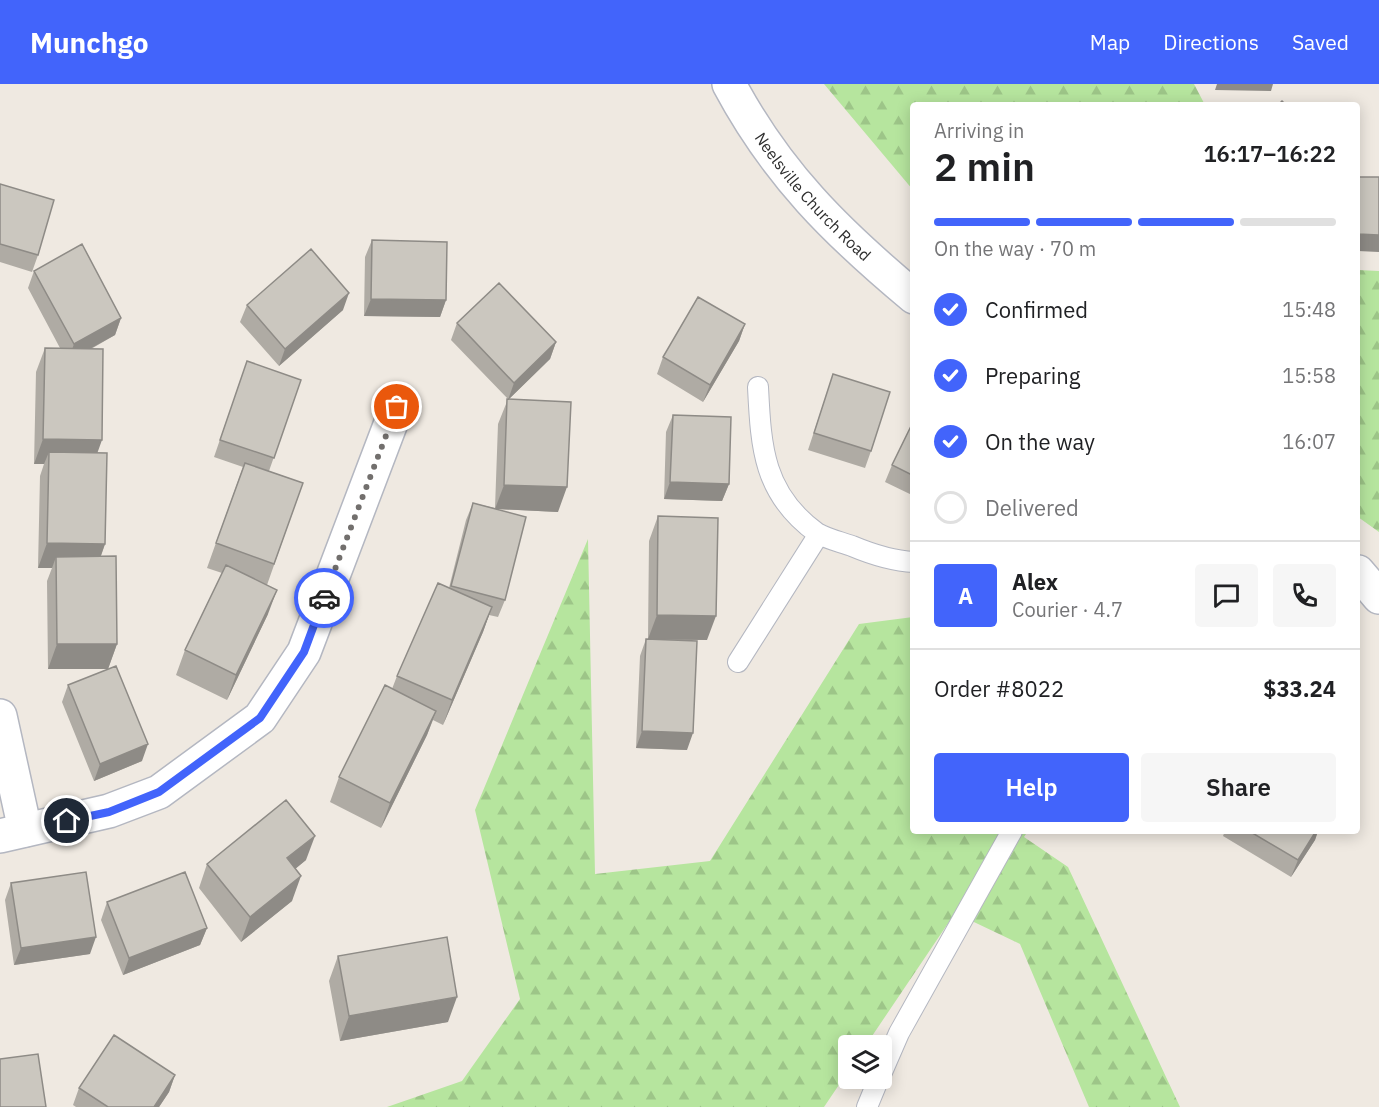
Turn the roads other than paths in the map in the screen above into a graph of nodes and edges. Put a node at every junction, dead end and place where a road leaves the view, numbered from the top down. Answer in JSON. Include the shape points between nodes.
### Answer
{"nodes":[{"id":1,"x":729,"y":84,"type":"edge"},
{"id":2,"x":910,"y":294,"type":"edge"},
{"id":3,"x":758,"y":387,"type":"dead end"},
{"id":4,"x":397,"y":407,"type":"dead end"},
{"id":5,"x":819,"y":534,"type":"junction"},
{"id":6,"x":910,"y":561,"type":"edge"},
{"id":7,"x":1360,"y":574,"type":"edge"},
{"id":8,"x":1379,"y":597,"type":"edge"},
{"id":9,"x":738,"y":662,"type":"dead end"},
{"id":10,"x":0,"y":716,"type":"edge"},
{"id":11,"x":13,"y":833,"type":"edge"},
{"id":12,"x":1010,"y":834,"type":"edge"},
{"id":13,"x":892,"y":1050,"type":"edge"},
{"id":14,"x":874,"y":1089,"type":"edge"},
{"id":15,"x":867,"y":1107,"type":"edge"}],
"edges":[{"from":1,"to":2,"type":"street","name":"Neelsville Church Road","via":[[745,115],[804,195],[851,245]]},
{"from":3,"to":5,"type":"lane","via":[[762,449],[777,490]]},
{"from":4,"to":11,"type":"street","via":[[304,652],[260,718],[159,792],[109,812]]},
{"from":5,"to":6,"type":"lane","via":[[866,552]]},
{"from":5,"to":9,"type":"lane"},
{"from":7,"to":8,"type":"street"},
{"from":10,"to":11,"type":"street"},
{"from":12,"to":13,"type":"lane"},
{"from":14,"to":15,"type":"lane"}]}
